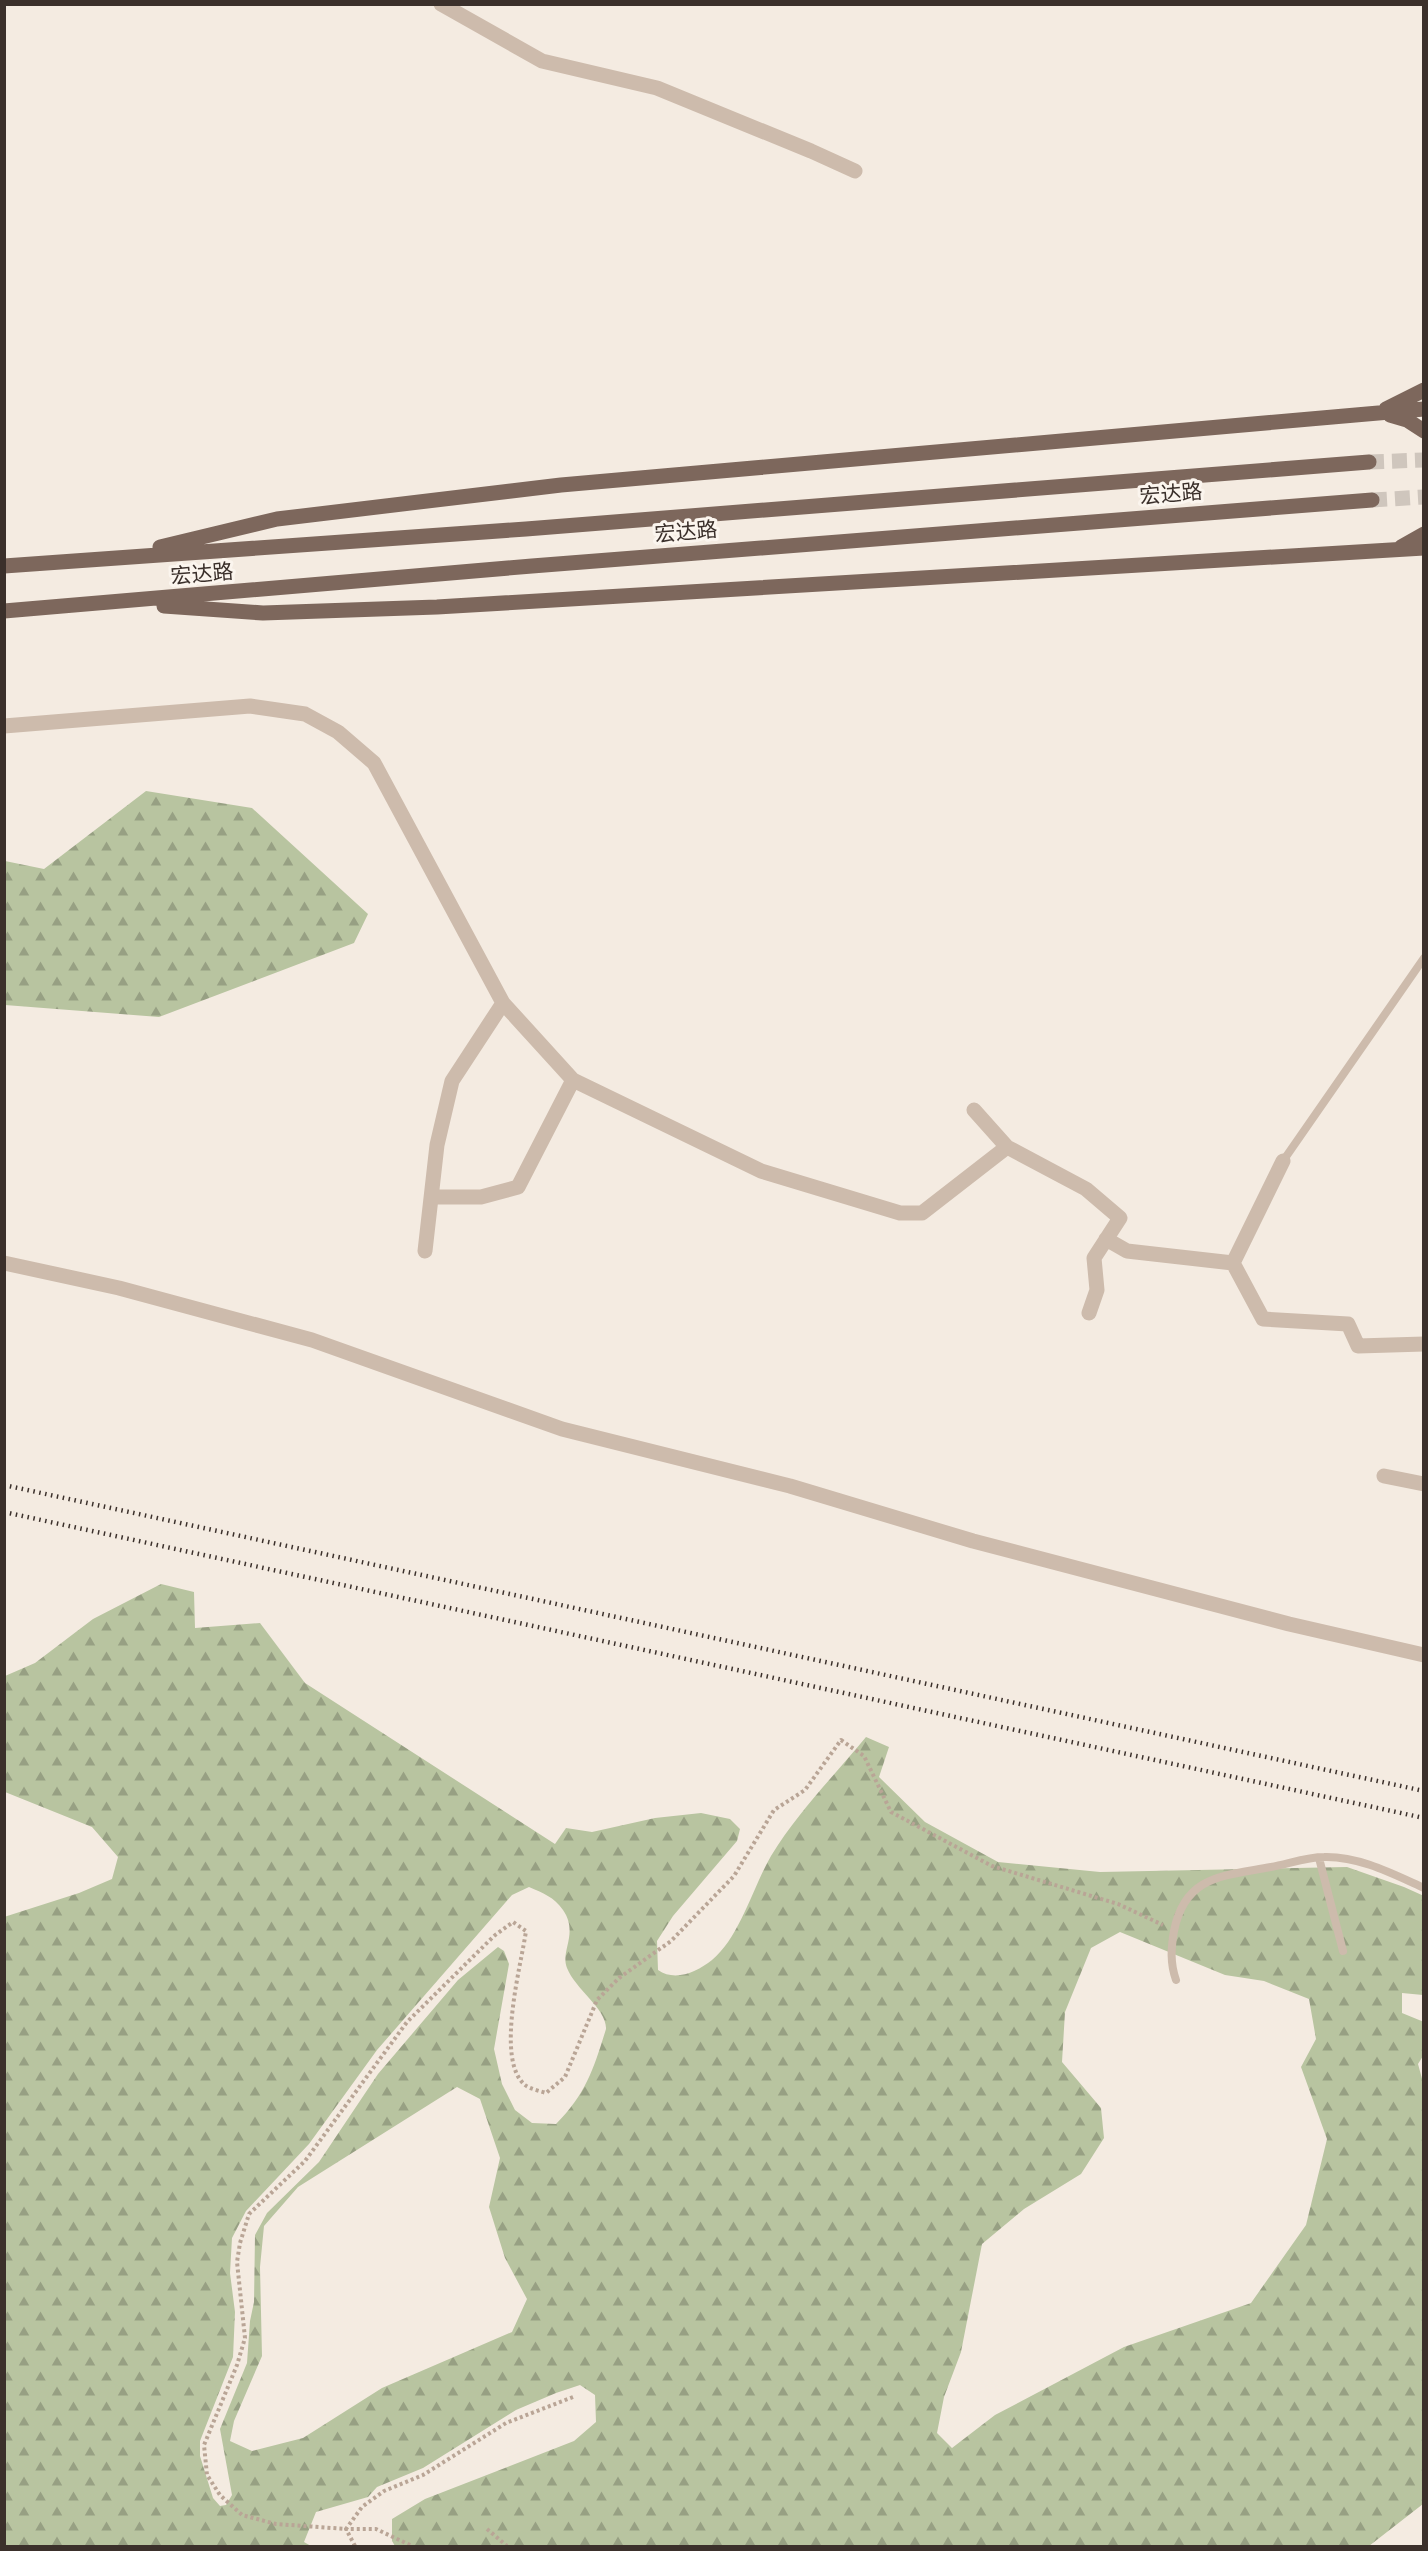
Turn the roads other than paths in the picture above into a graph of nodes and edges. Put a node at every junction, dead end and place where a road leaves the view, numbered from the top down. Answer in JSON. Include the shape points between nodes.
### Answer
{"nodes":[{"id":1,"x":441,"y":4,"type":"edge"},
{"id":2,"x":855,"y":171,"type":"dead end"},
{"id":3,"x":1424,"y":390,"type":"edge"},
{"id":4,"x":1424,"y":410,"type":"edge"},
{"id":5,"x":1378,"y":413,"type":"junction"},
{"id":6,"x":1424,"y":431,"type":"edge"},
{"id":7,"x":1369,"y":462,"type":"tunnel mouth"},
{"id":8,"x":1372,"y":500,"type":"tunnel mouth"},
{"id":9,"x":1424,"y":534,"type":"edge"},
{"id":10,"x":1424,"y":548,"type":"edge"},
{"id":11,"x":1383,"y":551,"type":"junction"},
{"id":12,"x":117,"y":558,"type":"junction"},
{"id":13,"x":1424,"y":560,"type":"edge"},
{"id":14,"x":4,"y":566,"type":"edge"},
{"id":15,"x":116,"y":603,"type":"junction"},
{"id":16,"x":4,"y":611,"type":"edge"},
{"id":17,"x":4,"y":726,"type":"edge"},
{"id":18,"x":1424,"y":958,"type":"edge"},
{"id":19,"x":503,"y":1003,"type":"junction"},
{"id":20,"x":573,"y":1080,"type":"junction"},
{"id":21,"x":974,"y":1110,"type":"dead end"},
{"id":22,"x":1007,"y":1147,"type":"junction"},
{"id":23,"x":1283,"y":1161,"type":"joint"},
{"id":24,"x":432,"y":1197,"type":"junction"},
{"id":25,"x":1106,"y":1239,"type":"junction"},
{"id":26,"x":425,"y":1251,"type":"dead end"},
{"id":27,"x":4,"y":1263,"type":"edge"},
{"id":28,"x":1233,"y":1263,"type":"junction"},
{"id":29,"x":1089,"y":1313,"type":"dead end"},
{"id":30,"x":1424,"y":1344,"type":"edge"},
{"id":31,"x":1384,"y":1476,"type":"dead end"},
{"id":32,"x":1424,"y":1484,"type":"edge"},
{"id":33,"x":1424,"y":1655,"type":"edge"},
{"id":34,"x":1320,"y":1858,"type":"junction"},
{"id":35,"x":1424,"y":1888,"type":"edge"},
{"id":36,"x":1342,"y":1951,"type":"dead end"},
{"id":37,"x":1176,"y":1980,"type":"dead end"}],
"edges":[{"from":1,"to":2,"type":"street","via":[[542,61],[657,88]]},
{"from":3,"to":5,"type":"main road"},
{"from":4,"to":5,"type":"main road"},
{"from":5,"to":6,"type":"main road","via":[[1407,420]]},
{"from":5,"to":12,"type":"main road","via":[[549,486],[277,519]]},
{"from":7,"to":12,"type":"main road","name":"宏达路"},
{"from":8,"to":15,"type":"main road","name":"宏达路"},
{"from":9,"to":11,"type":"main road","via":[[1401,547]]},
{"from":10,"to":11,"type":"main road"},
{"from":11,"to":13,"type":"main road"},
{"from":11,"to":15,"type":"main road","via":[[437,607],[263,613]]},
{"from":12,"to":14,"type":"main road","name":"宏达路"},
{"from":15,"to":16,"type":"main road","name":"宏达路"},
{"from":17,"to":19,"type":"street","via":[[250,706],[305,714],[338,732],[374,763]]},
{"from":18,"to":23,"type":"lane"},
{"from":19,"to":20,"type":"street"},
{"from":19,"to":24,"type":"street","via":[[452,1081],[437,1145]]},
{"from":20,"to":22,"type":"street","via":[[761,1171],[900,1213],[922,1213]]},
{"from":20,"to":24,"type":"street","via":[[518,1187],[481,1197]]},
{"from":21,"to":22,"type":"street"},
{"from":22,"to":25,"type":"street","via":[[1086,1189],[1120,1218]]},
{"from":23,"to":28,"type":"street"},
{"from":24,"to":26,"type":"street"},
{"from":25,"to":28,"type":"street","via":[[1127,1251]]},
{"from":25,"to":29,"type":"street","via":[[1094,1258],[1097,1290]]},
{"from":27,"to":33,"type":"street","via":[[119,1288],[312,1340],[562,1429],[790,1486],[996,1547],[1289,1624]]},
{"from":28,"to":30,"type":"street","via":[[1263,1319],[1348,1324],[1358,1346]]},
{"from":31,"to":32,"type":"street"},
{"from":34,"to":35,"type":"lane","via":[[1356,1861]]},
{"from":34,"to":36,"type":"lane"},
{"from":34,"to":37,"type":"lane","via":[[1213,1878],[1195,1888],[1183,1902],[1174,1930],[1171,1965]]}]}
